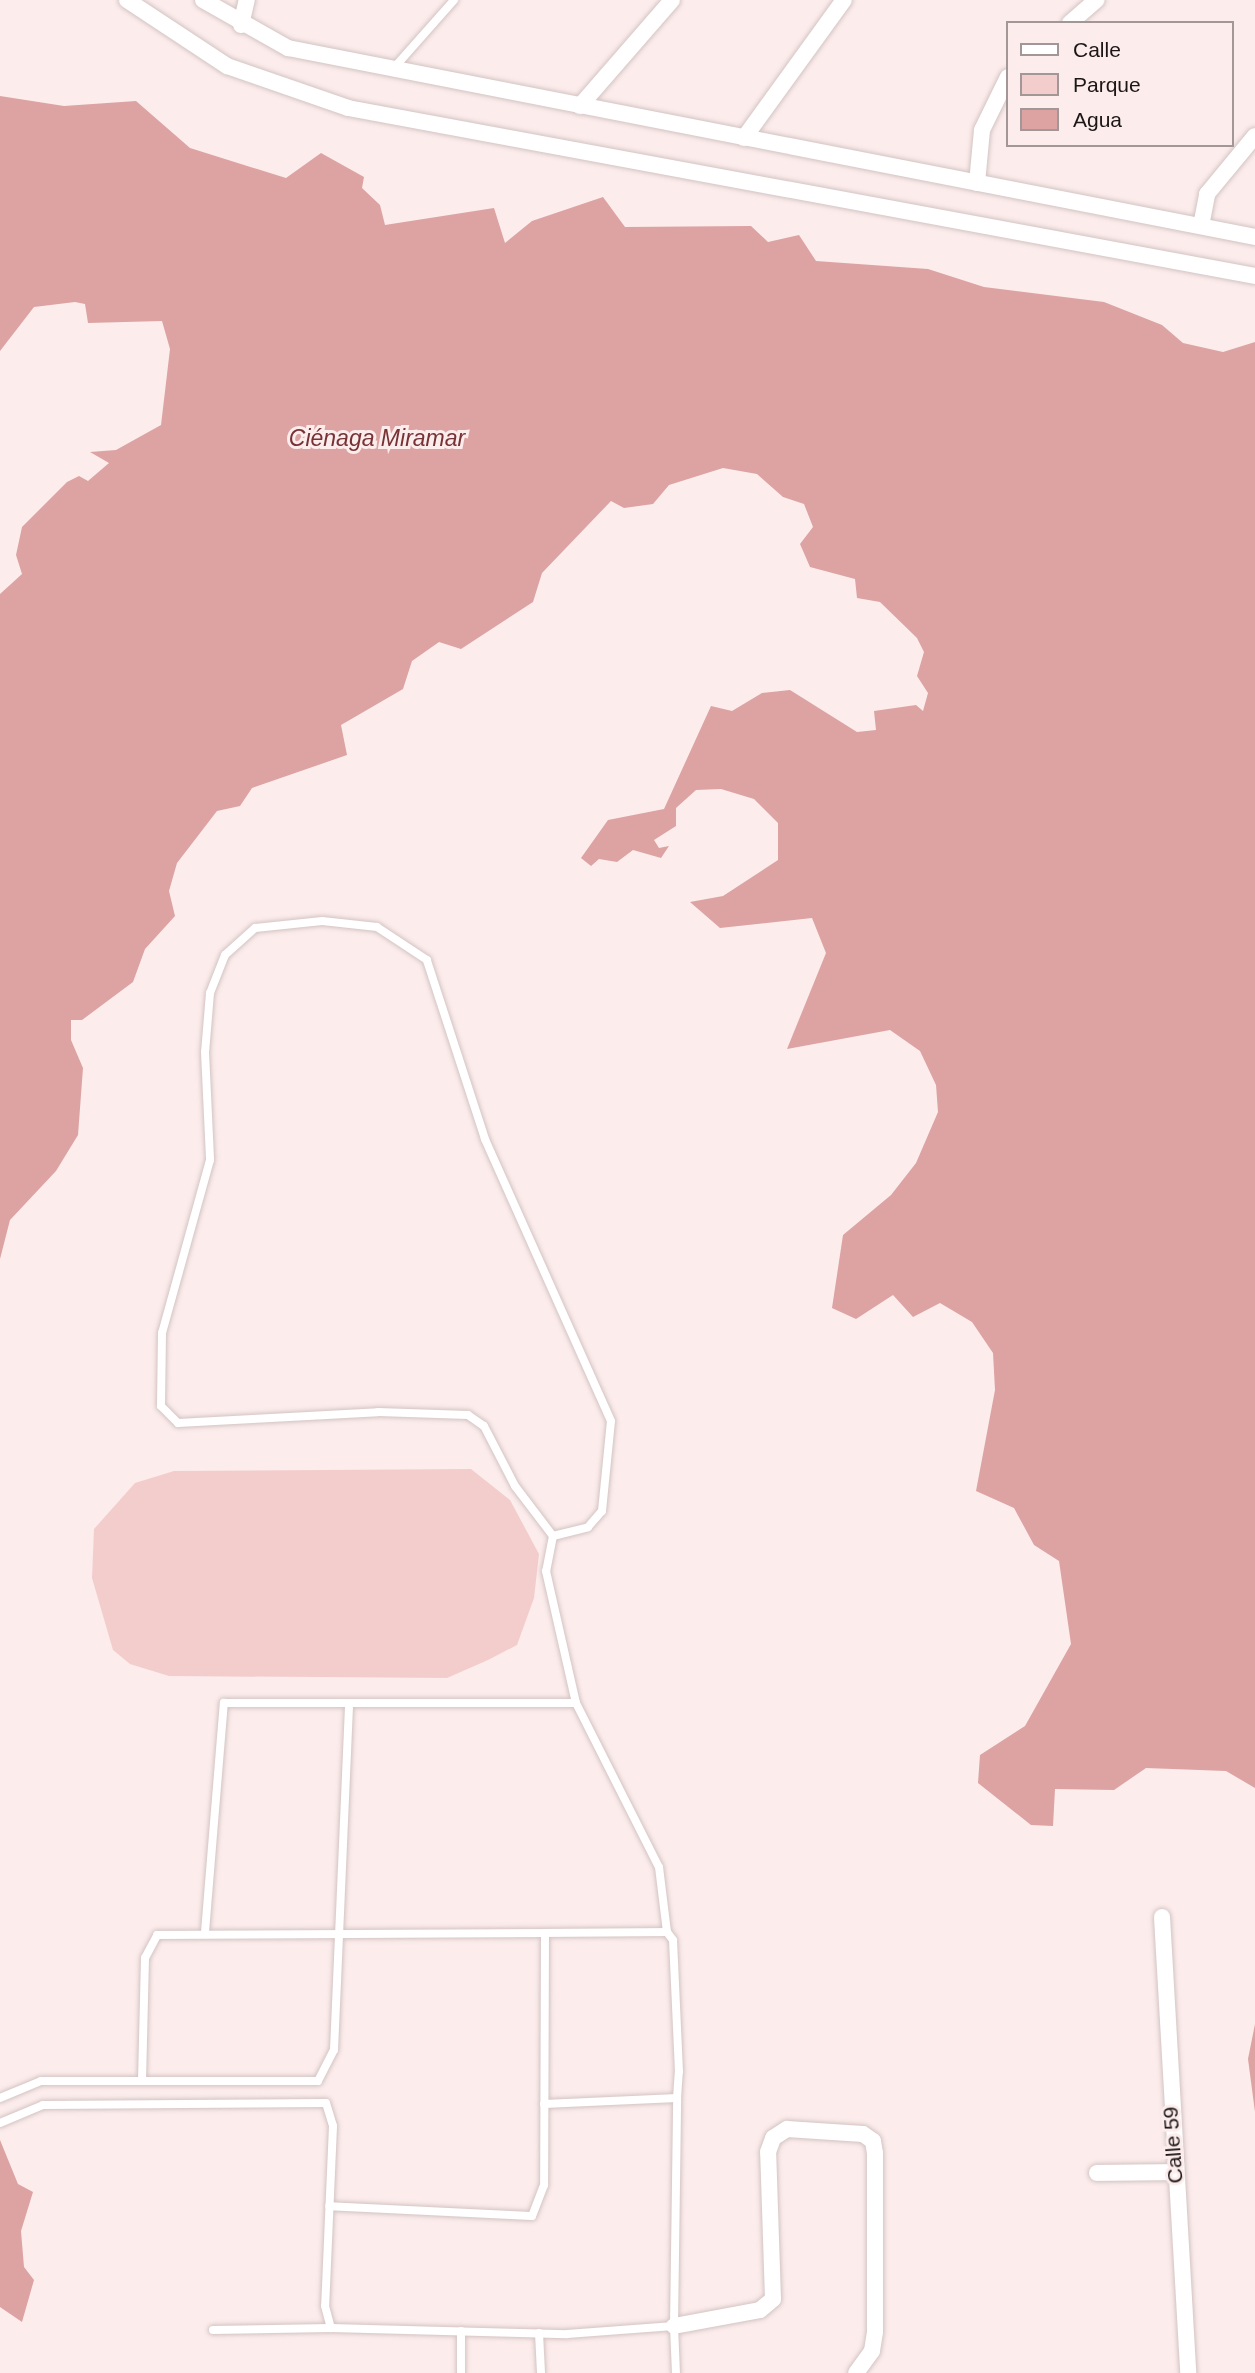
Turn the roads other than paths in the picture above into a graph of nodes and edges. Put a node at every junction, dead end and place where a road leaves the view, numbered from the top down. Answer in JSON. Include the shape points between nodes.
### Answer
{"nodes":[{"id":1,"x":127,"y":0,"type":"edge"},
{"id":2,"x":203,"y":0,"type":"edge"},
{"id":3,"x":247,"y":0,"type":"edge"},
{"id":4,"x":454,"y":0,"type":"edge"},
{"id":5,"x":672,"y":0,"type":"edge"},
{"id":6,"x":844,"y":0,"type":"edge"},
{"id":7,"x":1096,"y":0,"type":"edge"},
{"id":8,"x":1072,"y":21,"type":"edge"},
{"id":9,"x":240,"y":25,"type":"junction"},
{"id":10,"x":393,"y":69,"type":"junction"},
{"id":11,"x":1006,"y":81,"type":"edge"},
{"id":12,"x":580,"y":106,"type":"junction"},
{"id":13,"x":1255,"y":136,"type":"edge"},
{"id":14,"x":744,"y":138,"type":"junction"},
{"id":15,"x":977,"y":183,"type":"junction"},
{"id":16,"x":1201,"y":226,"type":"junction"},
{"id":17,"x":1255,"y":237,"type":"edge"},
{"id":18,"x":1255,"y":276,"type":"edge"},
{"id":19,"x":553,"y":1535,"type":"junction"},
{"id":20,"x":576,"y":1703,"type":"junction"},
{"id":21,"x":349,"y":1704,"type":"junction"},
{"id":22,"x":1161,"y":1917,"type":"dead end"},
{"id":23,"x":344,"y":1931,"type":"junction"},
{"id":24,"x":205,"y":1932,"type":"junction"},
{"id":25,"x":545,"y":1933,"type":"junction"},
{"id":26,"x":667,"y":1933,"type":"junction"},
{"id":27,"x":142,"y":2081,"type":"junction"},
{"id":28,"x":0,"y":2098,"type":"edge"},
{"id":29,"x":677,"y":2098,"type":"junction"},
{"id":30,"x":544,"y":2104,"type":"junction"},
{"id":31,"x":0,"y":2123,"type":"edge"},
{"id":32,"x":1097,"y":2172,"type":"dead end"},
{"id":33,"x":1175,"y":2172,"type":"junction"},
{"id":34,"x":330,"y":2206,"type":"junction"},
{"id":35,"x":674,"y":2326,"type":"junction"},
{"id":36,"x":331,"y":2328,"type":"junction"},
{"id":37,"x":213,"y":2330,"type":"dead end"},
{"id":38,"x":461,"y":2331,"type":"junction"},
{"id":39,"x":539,"y":2333,"type":"junction"},
{"id":40,"x":461,"y":2373,"type":"edge"},
{"id":41,"x":541,"y":2373,"type":"edge"},
{"id":42,"x":676,"y":2373,"type":"edge"},
{"id":43,"x":856,"y":2373,"type":"edge"},
{"id":44,"x":1188,"y":2373,"type":"edge"}],
"edges":[{"from":1,"to":18,"type":"street","via":[[227,66],[348,108]]},
{"from":2,"to":9,"type":"street"},
{"from":3,"to":9,"type":"street"},
{"from":4,"to":10,"type":"lane"},
{"from":5,"to":12,"type":"street"},
{"from":6,"to":14,"type":"street"},
{"from":7,"to":8,"type":"street"},
{"from":9,"to":10,"type":"street","via":[[288,48]]},
{"from":10,"to":12,"type":"street"},
{"from":11,"to":15,"type":"street","via":[[982,130]]},
{"from":12,"to":14,"type":"street"},
{"from":13,"to":16,"type":"street","via":[[1207,194]]},
{"from":14,"to":15,"type":"street"},
{"from":15,"to":16,"type":"street"},
{"from":16,"to":17,"type":"street"},
{"from":19,"to":19,"type":"lane","via":[[588,1527],[602,1511],[611,1421],[485,1139],[443,994],[427,960],[377,928],[323,921],[255,928],[225,955],[210,993],[205,1052],[210,1160],[162,1333],[161,1406],[178,1423],[378,1412],[468,1415],[484,1426],[515,1486]]},
{"from":19,"to":20,"type":"lane","via":[[546,1571]]},
{"from":20,"to":21,"type":"lane"},
{"from":20,"to":26,"type":"lane","via":[[659,1867]]},
{"from":21,"to":23,"type":"lane"},
{"from":21,"to":24,"type":"lane","via":[[224,1703]]},
{"from":22,"to":33,"type":"street","name":"Calle 59"},
{"from":23,"to":24,"type":"lane"},
{"from":23,"to":25,"type":"lane"},
{"from":23,"to":27,"type":"lane","via":[[334,2050],[318,2081]]},
{"from":24,"to":27,"type":"lane","via":[[157,1935],[145,1958]]},
{"from":25,"to":26,"type":"lane"},
{"from":25,"to":30,"type":"lane"},
{"from":26,"to":29,"type":"lane","via":[[673,1940]]},
{"from":27,"to":28,"type":"lane","via":[[41,2081]]},
{"from":29,"to":30,"type":"lane"},
{"from":29,"to":35,"type":"lane"},
{"from":30,"to":34,"type":"lane","via":[[544,2185],[532,2216]]},
{"from":31,"to":34,"type":"lane","via":[[43,2105],[326,2103],[333,2126]]},
{"from":32,"to":33,"type":"street"},
{"from":33,"to":44,"type":"street","name":"Calle 59"},
{"from":34,"to":36,"type":"lane","via":[[325,2306]]},
{"from":35,"to":39,"type":"lane"},
{"from":35,"to":42,"type":"lane"},
{"from":35,"to":43,"type":"street","via":[[760,2310],[773,2299],[768,2152],[774,2138],[787,2129],[863,2134],[873,2141],[875,2153],[875,2332],[872,2351]]},
{"from":36,"to":37,"type":"lane"},
{"from":36,"to":38,"type":"lane"},
{"from":38,"to":39,"type":"lane"},
{"from":38,"to":40,"type":"lane"},
{"from":39,"to":41,"type":"lane"}]}
